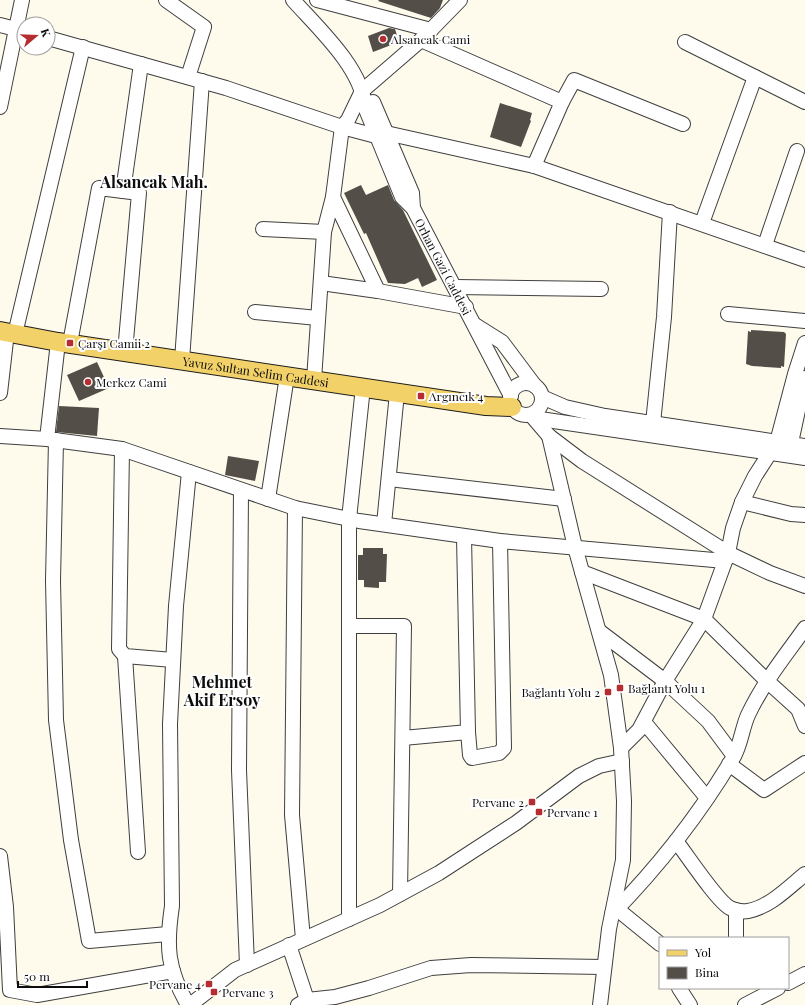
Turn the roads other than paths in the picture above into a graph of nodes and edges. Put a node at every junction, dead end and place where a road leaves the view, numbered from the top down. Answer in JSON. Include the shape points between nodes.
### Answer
{"nodes":[{"id":1,"x":22,"y":0,"type":"edge"},
{"id":2,"x":168,"y":0,"type":"edge"},
{"id":3,"x":293,"y":0,"type":"edge"},
{"id":4,"x":317,"y":0,"type":"edge"},
{"id":5,"x":460,"y":0,"type":"edge"},
{"id":6,"x":21,"y":16,"type":"edge"},
{"id":7,"x":0,"y":25,"type":"edge"},
{"id":8,"x":16,"y":30,"type":"edge"},
{"id":9,"x":426,"y":35,"type":"junction"},
{"id":10,"x":56,"y":40,"type":"edge"},
{"id":11,"x":685,"y":42,"type":"dead end"},
{"id":12,"x":16,"y":46,"type":"edge"},
{"id":13,"x":83,"y":47,"type":"junction"},
{"id":14,"x":141,"y":64,"type":"junction"},
{"id":15,"x":188,"y":77,"type":"junction"},
{"id":16,"x":755,"y":77,"type":"junction"},
{"id":17,"x":202,"y":81,"type":"junction"},
{"id":18,"x":363,"y":94,"type":"junction"},
{"id":19,"x":562,"y":102,"type":"junction"},
{"id":20,"x":805,"y":102,"type":"edge"},
{"id":21,"x":0,"y":107,"type":"edge"},
{"id":22,"x":683,"y":124,"type":"dead end"},
{"id":23,"x":342,"y":127,"type":"junction"},
{"id":24,"x":381,"y":135,"type":"junction"},
{"id":25,"x":797,"y":150,"type":"dead end"},
{"id":26,"x":534,"y":166,"type":"junction"},
{"id":27,"x":123,"y":191,"type":"junction"},
{"id":28,"x":333,"y":197,"type":"junction"},
{"id":29,"x":670,"y":212,"type":"junction"},
{"id":30,"x":702,"y":223,"type":"junction"},
{"id":31,"x":263,"y":229,"type":"dead end"},
{"id":32,"x":324,"y":232,"type":"junction"},
{"id":33,"x":765,"y":245,"type":"junction"},
{"id":34,"x":804,"y":257,"type":"edge"},
{"id":35,"x":321,"y":283,"type":"junction"},
{"id":36,"x":456,"y":287,"type":"junction"},
{"id":37,"x":601,"y":289,"type":"dead end"},
{"id":38,"x":378,"y":291,"type":"junction"},
{"id":39,"x":466,"y":308,"type":"junction"},
{"id":40,"x":255,"y":312,"type":"dead end"},
{"id":41,"x":728,"y":314,"type":"dead end"},
{"id":42,"x":318,"y":318,"type":"junction"},
{"id":43,"x":805,"y":321,"type":"edge"},
{"id":44,"x":475,"y":325,"type":"junction"},
{"id":45,"x":7,"y":332,"type":"edge"},
{"id":46,"x":64,"y":342,"type":"junction"},
{"id":47,"x":805,"y":343,"type":"edge"},
{"id":48,"x":125,"y":352,"type":"junction"},
{"id":49,"x":182,"y":360,"type":"junction"},
{"id":50,"x":287,"y":376,"type":"junction"},
{"id":51,"x":805,"y":378,"type":"edge"},
{"id":52,"x":314,"y":380,"type":"junction"},
{"id":53,"x":363,"y":387,"type":"junction"},
{"id":54,"x":397,"y":392,"type":"junction"},
{"id":55,"x":538,"y":392,"type":"junction"},
{"id":56,"x":0,"y":393,"type":"edge"},
{"id":57,"x":511,"y":402,"type":"junction"},
{"id":58,"x":532,"y":414,"type":"junction"},
{"id":59,"x":653,"y":423,"type":"junction"},
{"id":60,"x":0,"y":436,"type":"edge"},
{"id":61,"x":549,"y":436,"type":"junction"},
{"id":62,"x":52,"y":440,"type":"junction"},
{"id":63,"x":805,"y":446,"type":"edge"},
{"id":64,"x":782,"y":449,"type":"junction"},
{"id":65,"x":122,"y":450,"type":"junction"},
{"id":66,"x":805,"y":458,"type":"edge"},
{"id":67,"x":189,"y":472,"type":"junction"},
{"id":68,"x":388,"y":479,"type":"junction"},
{"id":69,"x":241,"y":490,"type":"junction"},
{"id":70,"x":268,"y":499,"type":"junction"},
{"id":71,"x":564,"y":499,"type":"junction"},
{"id":72,"x":742,"y":502,"type":"junction"},
{"id":73,"x":295,"y":508,"type":"junction"},
{"id":74,"x":805,"y":516,"type":"edge"},
{"id":75,"x":349,"y":519,"type":"junction"},
{"id":76,"x":384,"y":524,"type":"junction"},
{"id":77,"x":464,"y":537,"type":"junction"},
{"id":78,"x":500,"y":541,"type":"junction"},
{"id":79,"x":575,"y":547,"type":"junction"},
{"id":80,"x":726,"y":557,"type":"junction"},
{"id":81,"x":582,"y":572,"type":"junction"},
{"id":82,"x":805,"y":586,"type":"edge"},
{"id":83,"x":704,"y":619,"type":"junction"},
{"id":84,"x":349,"y":626,"type":"junction"},
{"id":85,"x":805,"y":628,"type":"edge"},
{"id":86,"x":600,"y":631,"type":"junction"},
{"id":87,"x":125,"y":656,"type":"junction"},
{"id":88,"x":173,"y":660,"type":"junction"},
{"id":89,"x":665,"y":681,"type":"junction"},
{"id":90,"x":767,"y":681,"type":"junction"},
{"id":91,"x":644,"y":722,"type":"junction"},
{"id":92,"x":805,"y":726,"type":"edge"},
{"id":93,"x":468,"y":732,"type":"junction"},
{"id":94,"x":403,"y":738,"type":"junction"},
{"id":95,"x":622,"y":754,"type":"junction"},
{"id":96,"x":732,"y":760,"type":"junction"},
{"id":97,"x":805,"y":763,"type":"edge"},
{"id":98,"x":707,"y":798,"type":"junction"},
{"id":99,"x":676,"y":841,"type":"junction"},
{"id":100,"x":138,"y":852,"type":"dead end"},
{"id":101,"x":0,"y":856,"type":"edge"},
{"id":102,"x":803,"y":880,"type":"edge"},
{"id":103,"x":400,"y":894,"type":"junction"},
{"id":104,"x":736,"y":910,"type":"junction"},
{"id":105,"x":615,"y":911,"type":"junction"},
{"id":106,"x":349,"y":919,"type":"junction"},
{"id":107,"x":168,"y":934,"type":"junction"},
{"id":108,"x":736,"y":937,"type":"edge"},
{"id":109,"x":303,"y":939,"type":"junction"},
{"id":110,"x":659,"y":943,"type":"edge"},
{"id":111,"x":289,"y":945,"type":"junction"},
{"id":112,"x":247,"y":965,"type":"junction"},
{"id":113,"x":604,"y":967,"type":"junction"},
{"id":114,"x":173,"y":971,"type":"junction"},
{"id":115,"x":805,"y":974,"type":"edge"},
{"id":116,"x":789,"y":982,"type":"edge"},
{"id":117,"x":681,"y":989,"type":"edge"},
{"id":118,"x":776,"y":989,"type":"edge"},
{"id":119,"x":38,"y":1000,"type":"edge"},
{"id":120,"x":336,"y":1001,"type":"edge"},
{"id":121,"x":302,"y":1003,"type":"edge"},
{"id":122,"x":189,"y":1005,"type":"edge"},
{"id":123,"x":600,"y":1005,"type":"edge"},
{"id":124,"x":690,"y":1005,"type":"edge"},
{"id":125,"x":745,"y":1005,"type":"edge"}],
"edges":[{"from":1,"to":6,"type":"street"},
{"from":2,"to":15,"type":"street","via":[[204,27]]},
{"from":3,"to":18,"type":"street","name":"Orhan Gazi Caddesi","via":[[341,55]]},
{"from":4,"to":9,"type":"street"},
{"from":5,"to":9,"type":"street"},
{"from":7,"to":8,"type":"street"},
{"from":9,"to":18,"type":"street"},
{"from":9,"to":19,"type":"street"},
{"from":10,"to":13,"type":"street"},
{"from":11,"to":16,"type":"street"},
{"from":12,"to":21,"type":"street"},
{"from":13,"to":14,"type":"street"},
{"from":13,"to":45,"type":"street"},
{"from":14,"to":15,"type":"street"},
{"from":14,"to":27,"type":"street"},
{"from":15,"to":17,"type":"street"},
{"from":16,"to":20,"type":"street"},
{"from":16,"to":30,"type":"street"},
{"from":17,"to":23,"type":"street"},
{"from":17,"to":49,"type":"street"},
{"from":18,"to":23,"type":"street"},
{"from":18,"to":24,"type":"street","name":"Orhan Gazi Caddesi","via":[[365,107]]},
{"from":19,"to":22,"type":"street","via":[[574,80]]},
{"from":19,"to":26,"type":"street"},
{"from":23,"to":24,"type":"street"},
{"from":23,"to":28,"type":"street"},
{"from":24,"to":26,"type":"street"},
{"from":24,"to":36,"type":"street","name":"Orhan Gazi Caddesi","via":[[412,193],[413,208]]},
{"from":25,"to":33,"type":"street"},
{"from":26,"to":29,"type":"street"},
{"from":27,"to":46,"type":"street","via":[[99,188]]},
{"from":27,"to":48,"type":"street","via":[[139,193]]},
{"from":28,"to":32,"type":"street"},
{"from":28,"to":38,"type":"street"},
{"from":29,"to":30,"type":"street"},
{"from":29,"to":59,"type":"street","via":[[664,318]]},
{"from":30,"to":33,"type":"street"},
{"from":31,"to":32,"type":"street"},
{"from":32,"to":35,"type":"street"},
{"from":33,"to":34,"type":"street"},
{"from":35,"to":38,"type":"street"},
{"from":35,"to":42,"type":"street"},
{"from":36,"to":37,"type":"street"},
{"from":36,"to":39,"type":"street","name":"Orhan Gazi Caddesi"},
{"from":38,"to":39,"type":"street"},
{"from":39,"to":44,"type":"street","name":"Orhan Gazi Caddesi"},
{"from":40,"to":42,"type":"street"},
{"from":41,"to":43,"type":"street"},
{"from":42,"to":52,"type":"street"},
{"from":44,"to":55,"type":"street","name":"Orhan Gazi Caddesi","via":[[502,342]]},
{"from":44,"to":57,"type":"street","name":"Orhan Gazi Caddesi"},
{"from":45,"to":46,"type":"main road","name":"Yavuz Sultan Selim Caddesi"},
{"from":45,"to":56,"type":"street"},
{"from":46,"to":48,"type":"main road","name":"Yavuz Sultan Selim Caddesi"},
{"from":46,"to":62,"type":"street"},
{"from":47,"to":64,"type":"street","via":[[795,374]]},
{"from":48,"to":49,"type":"main road","name":"Yavuz Sultan Selim Caddesi"},
{"from":49,"to":50,"type":"main road","name":"Yavuz Sultan Selim Caddesi"},
{"from":50,"to":52,"type":"main road","name":"Yavuz Sultan Selim Caddesi"},
{"from":50,"to":70,"type":"street"},
{"from":51,"to":64,"type":"street"},
{"from":52,"to":53,"type":"main road","name":"Yavuz Sultan Selim Caddesi"},
{"from":53,"to":54,"type":"main road","name":"Yavuz Sultan Selim Caddesi"},
{"from":53,"to":75,"type":"street"},
{"from":54,"to":57,"type":"main road","name":"Yavuz Sultan Selim Caddesi","via":[[486,406]]},
{"from":54,"to":68,"type":"street"},
{"from":55,"to":57,"type":"street","via":[[527,383],[521,384],[514,389]]},
{"from":55,"to":58,"type":"street","via":[[540,408]]},
{"from":55,"to":59,"type":"street","via":[[581,412]]},
{"from":57,"to":58,"type":"street","via":[[520,414]]},
{"from":58,"to":61,"type":"street"},
{"from":58,"to":64,"type":"street","via":[[540,419]]},
{"from":59,"to":64,"type":"street"},
{"from":60,"to":62,"type":"street"},
{"from":61,"to":71,"type":"street"},
{"from":61,"to":80,"type":"street","via":[[582,461]]},
{"from":62,"to":65,"type":"street"},
{"from":62,"to":107,"type":"street","via":[[56,720],[89,941]]},
{"from":63,"to":64,"type":"street"},
{"from":64,"to":66,"type":"street"},
{"from":64,"to":72,"type":"street","via":[[755,476]]},
{"from":65,"to":67,"type":"street"},
{"from":65,"to":87,"type":"street","via":[[119,649]]},
{"from":67,"to":69,"type":"street"},
{"from":67,"to":88,"type":"street"},
{"from":68,"to":71,"type":"street"},
{"from":68,"to":76,"type":"street"},
{"from":69,"to":70,"type":"street"},
{"from":69,"to":112,"type":"street","via":[[239,770]]},
{"from":70,"to":73,"type":"street"},
{"from":71,"to":79,"type":"street"},
{"from":72,"to":74,"type":"street"},
{"from":72,"to":80,"type":"street"},
{"from":73,"to":75,"type":"street"},
{"from":73,"to":109,"type":"street","via":[[292,815]]},
{"from":75,"to":76,"type":"street"},
{"from":75,"to":84,"type":"street"},
{"from":76,"to":77,"type":"street"},
{"from":77,"to":78,"type":"street"},
{"from":77,"to":93,"type":"street"},
{"from":78,"to":79,"type":"street"},
{"from":78,"to":93,"type":"street","via":[[504,748],[499,753],[472,758]]},
{"from":79,"to":80,"type":"street"},
{"from":79,"to":81,"type":"street"},
{"from":80,"to":82,"type":"street"},
{"from":80,"to":83,"type":"street"},
{"from":81,"to":83,"type":"street"},
{"from":81,"to":86,"type":"street"},
{"from":83,"to":89,"type":"street"},
{"from":83,"to":90,"type":"street"},
{"from":84,"to":94,"type":"street","via":[[404,626]]},
{"from":84,"to":106,"type":"street"},
{"from":85,"to":90,"type":"street"},
{"from":86,"to":89,"type":"street"},
{"from":86,"to":95,"type":"street","via":[[616,699]]},
{"from":87,"to":88,"type":"street"},
{"from":87,"to":100,"type":"street"},
{"from":88,"to":107,"type":"street","via":[[170,724],[172,906]]},
{"from":89,"to":91,"type":"street"},
{"from":89,"to":96,"type":"street","via":[[708,721]]},
{"from":90,"to":92,"type":"street","via":[[798,709]]},
{"from":90,"to":96,"type":"street","via":[[748,716]]},
{"from":91,"to":95,"type":"street"},
{"from":91,"to":98,"type":"street"},
{"from":93,"to":94,"type":"street"},
{"from":94,"to":103,"type":"street"},
{"from":95,"to":103,"type":"street","via":[[580,776],[492,840]]},
{"from":95,"to":105,"type":"street","via":[[623,860]]},
{"from":96,"to":97,"type":"street","via":[[764,790]]},
{"from":96,"to":98,"type":"street"},
{"from":98,"to":99,"type":"street"},
{"from":99,"to":104,"type":"street","via":[[721,900]]},
{"from":99,"to":105,"type":"street","via":[[657,867]]},
{"from":101,"to":119,"type":"street","via":[[7,921],[10,990]]},
{"from":102,"to":104,"type":"street","via":[[766,904],[748,911]]},
{"from":103,"to":106,"type":"street"},
{"from":104,"to":108,"type":"street"},
{"from":105,"to":110,"type":"street"},
{"from":105,"to":113,"type":"street"},
{"from":106,"to":109,"type":"street"},
{"from":107,"to":114,"type":"street","via":[[168,949]]},
{"from":109,"to":111,"type":"street"},
{"from":111,"to":112,"type":"street"},
{"from":111,"to":121,"type":"street"},
{"from":112,"to":122,"type":"street","via":[[235,970]]},
{"from":113,"to":120,"type":"street","via":[[431,968]]},
{"from":113,"to":123,"type":"street"},
{"from":114,"to":119,"type":"street"},
{"from":114,"to":122,"type":"street"},
{"from":115,"to":116,"type":"street"},
{"from":117,"to":124,"type":"street"},
{"from":118,"to":125,"type":"street"},
{"from":120,"to":121,"type":"street"}]}
